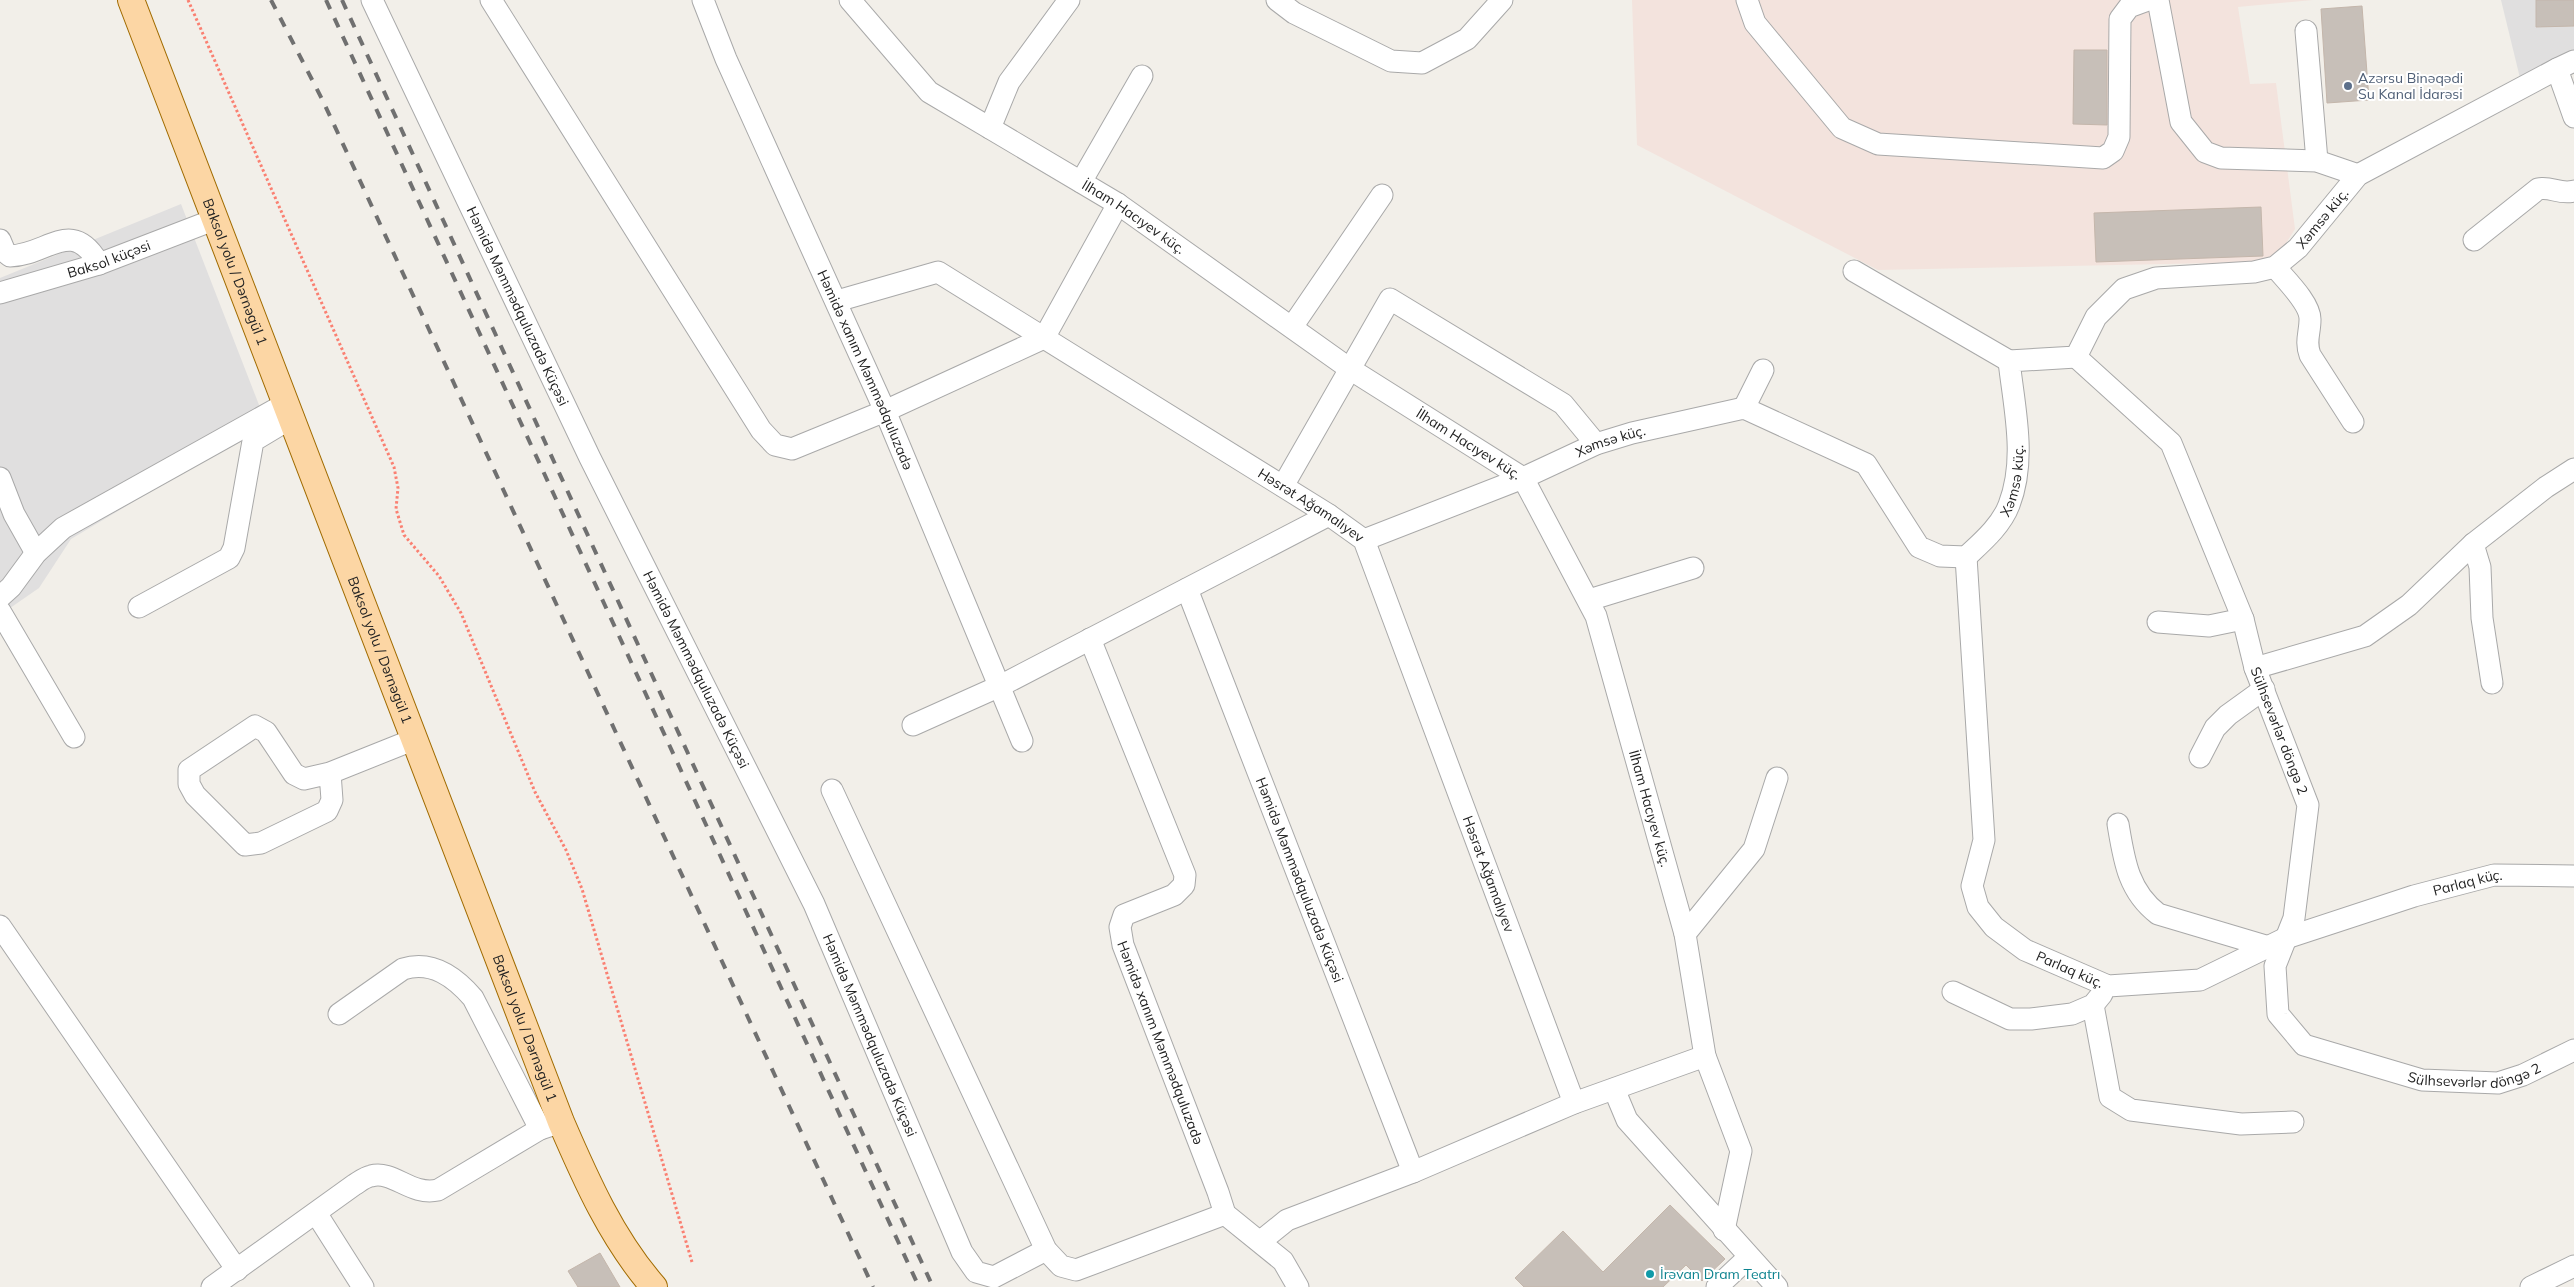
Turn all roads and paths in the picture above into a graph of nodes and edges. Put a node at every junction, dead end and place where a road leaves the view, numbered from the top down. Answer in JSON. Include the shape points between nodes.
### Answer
{"nodes":[{"id":1,"x":131,"y":0,"type":"edge"},
{"id":2,"x":188,"y":0,"type":"edge"},
{"id":3,"x":372,"y":0,"type":"edge"},
{"id":4,"x":491,"y":0,"type":"edge"},
{"id":5,"x":703,"y":0,"type":"edge"},
{"id":6,"x":850,"y":0,"type":"edge"},
{"id":7,"x":1069,"y":0,"type":"edge"},
{"id":8,"x":1277,"y":0,"type":"edge"},
{"id":9,"x":1502,"y":0,"type":"edge"},
{"id":10,"x":1747,"y":0,"type":"edge"},
{"id":11,"x":2148,"y":0,"type":"edge"},
{"id":12,"x":2158,"y":0,"type":"edge"},
{"id":13,"x":2306,"y":31,"type":"dead end"},
{"id":14,"x":2566,"y":65,"type":"edge"},
{"id":15,"x":1142,"y":76,"type":"dead end"},
{"id":16,"x":2574,"y":117,"type":"edge"},
{"id":17,"x":990,"y":128,"type":"junction"},
{"id":18,"x":2317,"y":161,"type":"junction"},
{"id":19,"x":2358,"y":175,"type":"junction"},
{"id":20,"x":1081,"y":182,"type":"junction"},
{"id":21,"x":2574,"y":191,"type":"edge"},
{"id":22,"x":1382,"y":195,"type":"dead end"},
{"id":23,"x":1118,"y":204,"type":"junction"},
{"id":24,"x":216,"y":219,"type":"junction"},
{"id":25,"x":0,"y":240,"type":"edge"},
{"id":26,"x":2474,"y":240,"type":"dead end"},
{"id":27,"x":99,"y":264,"type":"junction"},
{"id":28,"x":2275,"y":267,"type":"junction"},
{"id":29,"x":1854,"y":271,"type":"dead end"},
{"id":30,"x":0,"y":293,"type":"edge"},
{"id":31,"x":837,"y":301,"type":"junction"},
{"id":32,"x":1292,"y":327,"type":"junction"},
{"id":33,"x":1044,"y":338,"type":"junction"},
{"id":34,"x":2076,"y":357,"type":"junction"},
{"id":35,"x":2009,"y":361,"type":"junction"},
{"id":36,"x":1350,"y":369,"type":"junction"},
{"id":37,"x":1763,"y":370,"type":"dead end"},
{"id":38,"x":1744,"y":408,"type":"junction"},
{"id":39,"x":290,"y":410,"type":"junction"},
{"id":40,"x":885,"y":411,"type":"junction"},
{"id":41,"x":2353,"y":422,"type":"dead end"},
{"id":42,"x":1596,"y":444,"type":"junction"},
{"id":43,"x":2574,"y":469,"type":"edge"},
{"id":44,"x":0,"y":478,"type":"edge"},
{"id":45,"x":1523,"y":478,"type":"junction"},
{"id":46,"x":1283,"y":486,"type":"junction"},
{"id":47,"x":1329,"y":515,"type":"junction"},
{"id":48,"x":1364,"y":540,"type":"junction"},
{"id":49,"x":2473,"y":544,"type":"junction"},
{"id":50,"x":36,"y":553,"type":"junction"},
{"id":51,"x":1966,"y":557,"type":"junction"},
{"id":52,"x":1693,"y":568,"type":"dead end"},
{"id":53,"x":1187,"y":589,"type":"junction"},
{"id":54,"x":0,"y":597,"type":"edge"},
{"id":55,"x":1590,"y":600,"type":"junction"},
{"id":56,"x":139,"y":606,"type":"dead end"},
{"id":57,"x":0,"y":611,"type":"edge"},
{"id":58,"x":2243,"y":619,"type":"junction"},
{"id":59,"x":2158,"y":622,"type":"dead end"},
{"id":60,"x":1090,"y":639,"type":"junction"},
{"id":61,"x":2255,"y":668,"type":"junction"},
{"id":62,"x":2492,"y":683,"type":"dead end"},
{"id":63,"x":1000,"y":686,"type":"junction"},
{"id":64,"x":2264,"y":689,"type":"junction"},
{"id":65,"x":913,"y":725,"type":"dead end"},
{"id":66,"x":74,"y":737,"type":"dead end"},
{"id":67,"x":415,"y":739,"type":"junction"},
{"id":68,"x":1022,"y":741,"type":"dead end"},
{"id":69,"x":2200,"y":757,"type":"dead end"},
{"id":70,"x":330,"y":773,"type":"junction"},
{"id":71,"x":1777,"y":778,"type":"dead end"},
{"id":72,"x":832,"y":790,"type":"dead end"},
{"id":73,"x":2118,"y":824,"type":"dead end"},
{"id":74,"x":2574,"y":876,"type":"edge"},
{"id":75,"x":0,"y":926,"type":"edge"},
{"id":76,"x":1686,"y":934,"type":"junction"},
{"id":77,"x":2278,"y":942,"type":"junction"},
{"id":78,"x":2108,"y":986,"type":"junction"},
{"id":79,"x":1954,"y":992,"type":"dead end"},
{"id":80,"x":2092,"y":1005,"type":"junction"},
{"id":81,"x":339,"y":1014,"type":"dead end"},
{"id":82,"x":2574,"y":1050,"type":"edge"},
{"id":83,"x":1704,"y":1056,"type":"junction"},
{"id":84,"x":1614,"y":1089,"type":"junction"},
{"id":85,"x":1574,"y":1102,"type":"junction"},
{"id":86,"x":2293,"y":1122,"type":"dead end"},
{"id":87,"x":550,"y":1125,"type":"junction"},
{"id":88,"x":1413,"y":1172,"type":"junction"},
{"id":89,"x":316,"y":1213,"type":"junction"},
{"id":90,"x":1224,"y":1214,"type":"junction"},
{"id":91,"x":1724,"y":1230,"type":"junction"},
{"id":92,"x":1261,"y":1241,"type":"junction"},
{"id":93,"x":1046,"y":1250,"type":"junction"},
{"id":94,"x":1749,"y":1257,"type":"junction"},
{"id":95,"x":692,"y":1262,"type":"dead end"},
{"id":96,"x":2574,"y":1266,"type":"edge"},
{"id":97,"x":237,"y":1270,"type":"junction"},
{"id":98,"x":996,"y":1282,"type":"edge"},
{"id":99,"x":212,"y":1287,"type":"edge"},
{"id":100,"x":363,"y":1287,"type":"edge"},
{"id":101,"x":654,"y":1287,"type":"edge"},
{"id":102,"x":1298,"y":1287,"type":"edge"},
{"id":103,"x":1716,"y":1287,"type":"edge"},
{"id":104,"x":1776,"y":1287,"type":"edge"},
{"id":105,"x":2531,"y":1287,"type":"edge"}],
"edges":[{"from":1,"to":24,"type":"main road","name":"Baksol yolu / Dərnəgül 1"},
{"from":2,"to":95,"type":"path","via":[[394,467],[398,488],[396,509],[404,535],[439,576],[461,614],[535,792],[566,850]]},
{"from":3,"to":98,"type":"street","name":"Həmidə Məmmədquluzadə Küçəsi","via":[[590,458],[814,904],[962,1252],[976,1272]]},
{"from":4,"to":40,"type":"street","via":[[761,430],[775,444],[792,448]]},
{"from":5,"to":31,"type":"street","name":"Həmidə xanım Məmmədquluzadə","via":[[726,59]]},
{"from":6,"to":17,"type":"street","name":"İlham Hacıyev küç.","via":[[929,92]]},
{"from":7,"to":17,"type":"street","via":[[1009,82]]},
{"from":8,"to":9,"type":"street","via":[[1294,13],[1391,61],[1422,63],[1467,39]]},
{"from":10,"to":11,"type":"street","via":[[1755,23],[1842,128],[1878,144],[2103,158],[2113,151],[2119,137],[2120,19],[2130,7]]},
{"from":12,"to":18,"type":"street","via":[[2182,122],[2205,152],[2221,158]]},
{"from":13,"to":18,"type":"street"},
{"from":14,"to":16,"type":"street"},
{"from":14,"to":19,"type":"street","name":"Xəmsə küç."},
{"from":15,"to":20,"type":"street"},
{"from":17,"to":20,"type":"street","name":"İlham Hacıyev küç."},
{"from":18,"to":19,"type":"street"},
{"from":19,"to":28,"type":"street","name":"Xəmsə küç.","via":[[2298,248]]},
{"from":20,"to":23,"type":"street","name":"İlham Hacıyev küç."},
{"from":21,"to":26,"type":"street","via":[[2563,194],[2546,187],[2538,189]]},
{"from":22,"to":32,"type":"street"},
{"from":23,"to":32,"type":"street","name":"İlham Hacıyev küç."},
{"from":23,"to":33,"type":"street"},
{"from":24,"to":27,"type":"street","name":"Baksol küçəsi"},
{"from":24,"to":39,"type":"main road","name":"Baksol yolu / Dərnəgül 1"},
{"from":25,"to":27,"type":"street","via":[[10,256],[67,238],[92,251]]},
{"from":27,"to":30,"type":"street","name":"Baksol küçəsi"},
{"from":28,"to":34,"type":"street","name":"Xəmsə küç.","via":[[2254,272],[2156,278],[2124,290],[2096,317]]},
{"from":28,"to":41,"type":"street","via":[[2306,306],[2310,321],[2307,345],[2310,355]]},
{"from":29,"to":35,"type":"street"},
{"from":31,"to":33,"type":"street","name":"Həsrət Ağamalıyev","via":[[938,272]]},
{"from":31,"to":40,"type":"street","name":"Həmidə xanım Məmmədquluzadə"},
{"from":32,"to":36,"type":"street","name":"İlham Hacıyev küç."},
{"from":33,"to":40,"type":"street"},
{"from":33,"to":46,"type":"street","name":"Həsrət Ağamalıyev"},
{"from":34,"to":35,"type":"street"},
{"from":34,"to":58,"type":"street","name":"Sülhsevərlər döngə 2","via":[[2170,443]]},
{"from":35,"to":51,"type":"street","name":"Xəmsə küç.","via":[[2019,465],[2009,505],[1990,535]]},
{"from":36,"to":42,"type":"street","via":[[1390,299],[1563,404]]},
{"from":36,"to":45,"type":"street","name":"İlham Hacıyev küç."},
{"from":36,"to":46,"type":"street"},
{"from":37,"to":38,"type":"street"},
{"from":38,"to":42,"type":"street","name":"Xəmsə küç.","via":[[1632,432]]},
{"from":38,"to":51,"type":"street","via":[[1866,464],[1920,547],[1940,556]]},
{"from":39,"to":50,"type":"street","via":[[63,528]]},
{"from":39,"to":56,"type":"street","via":[[253,441],[234,548],[229,558]]},
{"from":39,"to":67,"type":"main road","name":"Baksol yolu / Dərnəgül 1"},
{"from":40,"to":63,"type":"street","name":"Həmidə xanım Məmmədquluzadə"},
{"from":42,"to":45,"type":"street","name":"Xəmsə küç."},
{"from":43,"to":49,"type":"street"},
{"from":44,"to":50,"type":"street","via":[[14,514]]},
{"from":45,"to":48,"type":"street","name":"Xəmsə küç."},
{"from":45,"to":55,"type":"street","name":"İlham Hacıyev küç."},
{"from":46,"to":47,"type":"street","name":"Həsrət Ağamalıyev"},
{"from":47,"to":48,"type":"street","name":"Həsrət Ağamalıyev"},
{"from":47,"to":53,"type":"street"},
{"from":48,"to":85,"type":"street","name":"Həsrət Ağamalıyev"},
{"from":49,"to":61,"type":"street","via":[[2409,606],[2365,636]]},
{"from":49,"to":62,"type":"street","via":[[2480,567],[2482,618]]},
{"from":50,"to":54,"type":"street"},
{"from":51,"to":78,"type":"street","name":"Parlaq küç.","via":[[1984,840],[1972,886],[1978,907],[1994,927],[2024,950]]},
{"from":52,"to":55,"type":"street"},
{"from":53,"to":60,"type":"street"},
{"from":53,"to":88,"type":"street","name":"Həmidə Məmmədquluzadə Küçəsi"},
{"from":55,"to":76,"type":"street","name":"İlham Hacıyev küç."},
{"from":57,"to":66,"type":"street"},
{"from":58,"to":59,"type":"street","via":[[2209,626]]},
{"from":58,"to":61,"type":"street","name":"Sülhsevərlər döngə 2"},
{"from":60,"to":63,"type":"street"},
{"from":60,"to":90,"type":"street","name":"Həmidə xanım Məmmədquluzadə","via":[[1185,875],[1184,885],[1174,895],[1124,914],[1120,927],[1123,946]]},
{"from":61,"to":64,"type":"street","name":"Sülhsevərlər döngə 2"},
{"from":63,"to":65,"type":"street"},
{"from":63,"to":68,"type":"street","name":"Həmidə xanım Məmmədquluzadə"},
{"from":64,"to":69,"type":"street","via":[[2215,728]]},
{"from":64,"to":77,"type":"street","name":"Sülhsevərlər döngə 2","via":[[2308,805],[2294,918]]},
{"from":67,"to":70,"type":"street"},
{"from":67,"to":87,"type":"main road","name":"Baksol yolu / Dərnəgül 1"},
{"from":70,"to":70,"type":"street","via":[[304,779],[294,774],[266,732],[255,726],[189,770],[189,784],[195,795],[245,845],[261,843],[327,811],[332,800]]},
{"from":71,"to":76,"type":"street","via":[[1754,849]]},
{"from":72,"to":93,"type":"street"},
{"from":73,"to":77,"type":"street","via":[[2126,869],[2149,908],[2158,914]]},
{"from":74,"to":77,"type":"street","name":"Parlaq küç.","via":[[2494,875],[2414,896]]},
{"from":75,"to":97,"type":"street"},
{"from":76,"to":83,"type":"street","name":"İlham Hacıyev küç."},
{"from":77,"to":78,"type":"street","name":"Parlaq küç.","via":[[2200,980]]},
{"from":77,"to":82,"type":"street","name":"Sülhsevərlər döngə 2","via":[[2275,966],[2278,1014],[2304,1045],[2422,1080],[2498,1083],[2523,1075]]},
{"from":78,"to":80,"type":"street"},
{"from":79,"to":80,"type":"street","via":[[2010,1019],[2072,1014]]},
{"from":80,"to":86,"type":"street","via":[[2110,1097],[2131,1110],[2241,1124]]},
{"from":81,"to":87,"type":"street","via":[[403,969],[425,967],[458,980],[474,998]]},
{"from":83,"to":84,"type":"street"},
{"from":83,"to":91,"type":"street","name":"İlham Hacıyev küç.","via":[[1741,1151]]},
{"from":84,"to":85,"type":"street"},
{"from":84,"to":91,"type":"street","via":[[1626,1120]]},
{"from":85,"to":88,"type":"street"},
{"from":87,"to":89,"type":"street","via":[[438,1190],[425,1193],[384,1175],[371,1176]]},
{"from":87,"to":101,"type":"main road","name":"Baksol yolu / Dərnəgül 1","via":[[624,1249]]},
{"from":88,"to":92,"type":"street","via":[[1287,1220]]},
{"from":89,"to":97,"type":"street"},
{"from":89,"to":100,"type":"street"},
{"from":90,"to":92,"type":"street"},
{"from":90,"to":93,"type":"street","via":[[1076,1270],[1061,1266]]},
{"from":91,"to":94,"type":"street"},
{"from":92,"to":102,"type":"street","via":[[1283,1261]]},
{"from":93,"to":98,"type":"street","name":"Həmidə Məmmədquluzadə Küçəsi"},
{"from":94,"to":103,"type":"street"},
{"from":94,"to":104,"type":"street"},
{"from":96,"to":105,"type":"street"},
{"from":97,"to":99,"type":"street"}]}
